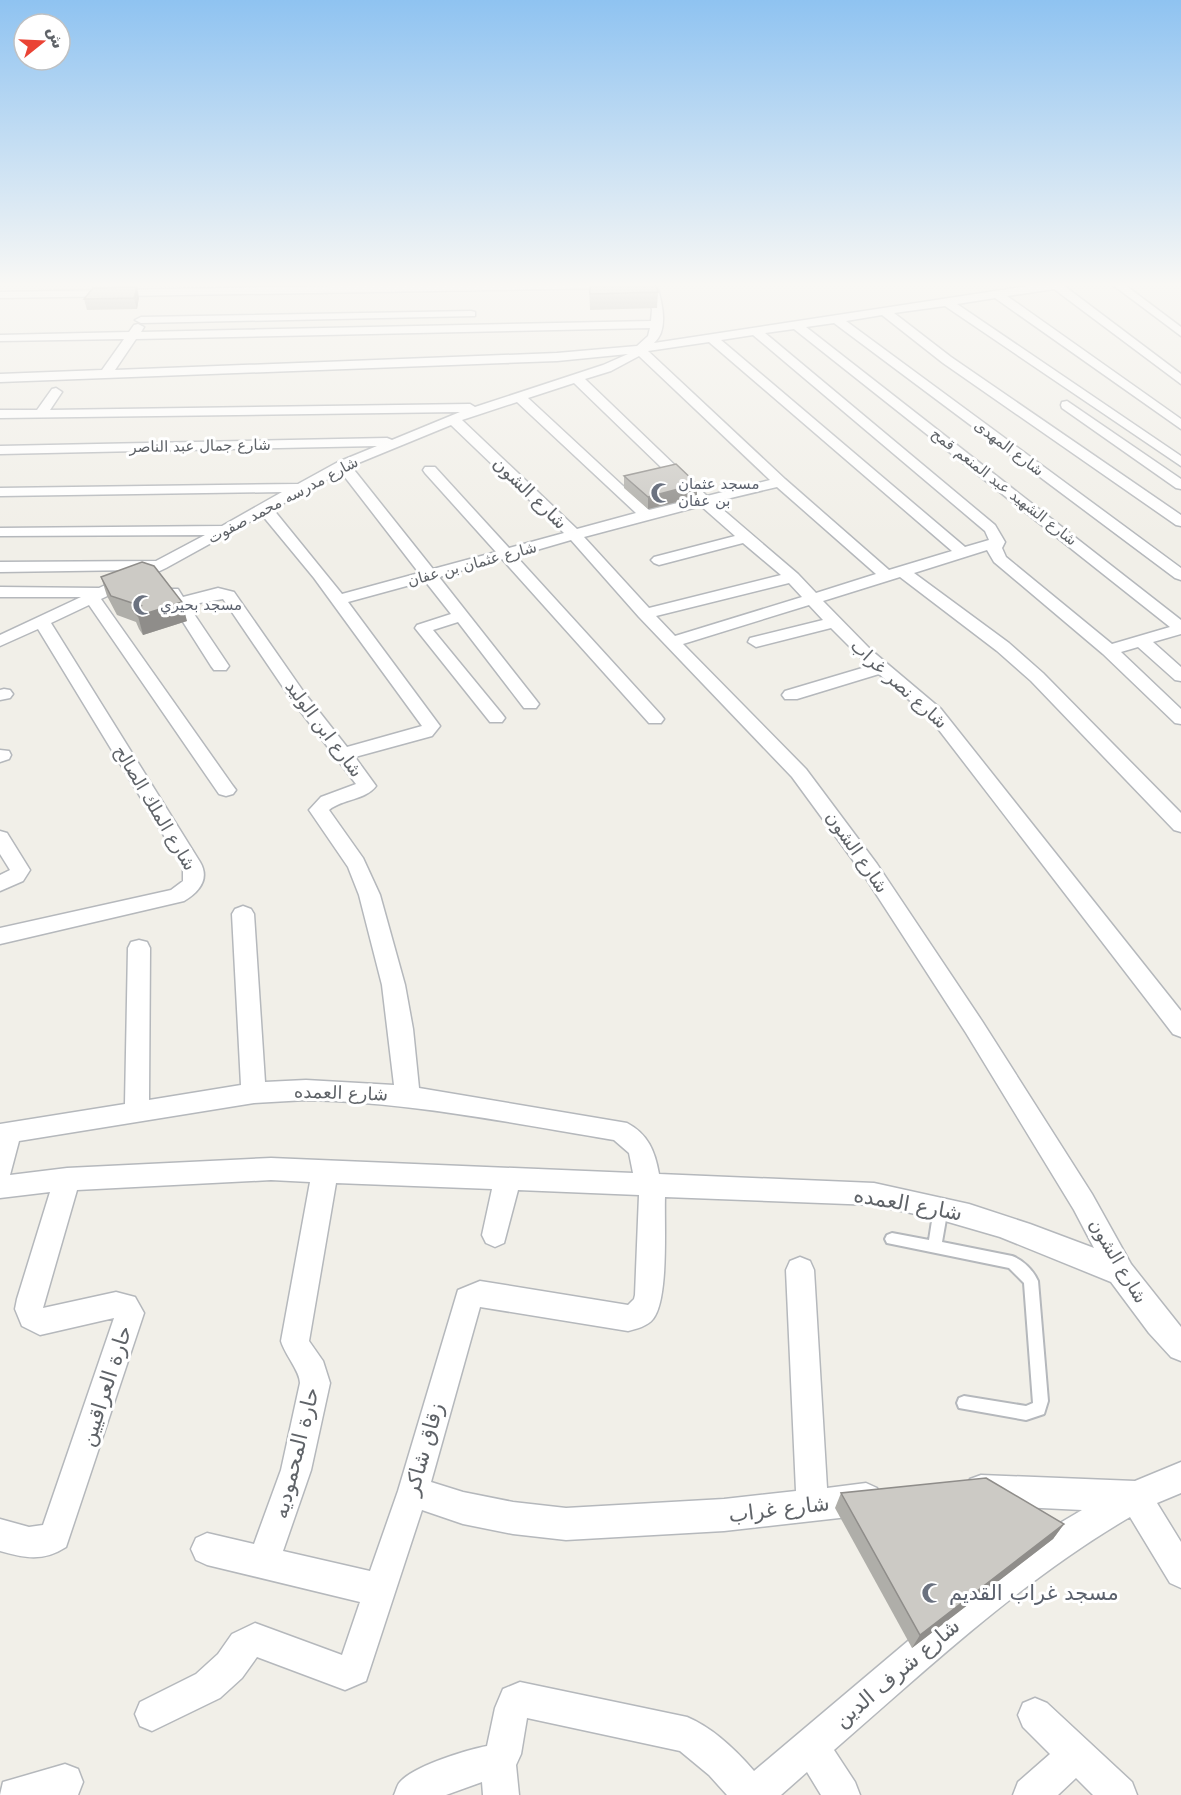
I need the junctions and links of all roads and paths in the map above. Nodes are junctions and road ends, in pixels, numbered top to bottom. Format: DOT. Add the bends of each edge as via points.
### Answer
graph roads {
  1 [pos="108,369"];
  2 [pos="259,369"];
  3 [pos="601,369"];
  4 [pos="660,369"];
  5 [pos="748,369"];
  6 [pos="800,369"];
  7 [pos="852,369"];
  8 [pos="904,369"];
  9 [pos="960,369"];
  10 [pos="1045,369"];
  11 [pos="1102,369"];
  12 [pos="1166,369"];
  13 [pos="106,374"];
  14 [pos="0,378"];
  15 [pos="576,378"];
  16 [pos="1181,380"];
  17 [pos="56,392"];
  18 [pos="519,397"];
  19 [pos="1067,405"];
  20 [pos="482,408"];
  21 [pos="240,411"];
  22 [pos="41,413"];
  23 [pos="0,414"];
  24 [pos="453,419"];
  25 [pos="1181,425"];
  26 [pos="234,427"];
  27 [pos="399,442"];
  28 [pos="0,450"];
  29 [pos="1181,462"];
  30 [pos="342,465"];
  31 [pos="430,470"];
  32 [pos="780,482"];
  33 [pos="302,488"];
  34 [pos="1174,491"];
  35 [pos="0,492"];
  36 [pos="1144,497"];
  37 [pos="703,500"];
  38 [pos="265,509"];
  39 [pos="646,515"];
  40 [pos="1181,522"];
  41 [pos="228,530"];
  42 [pos="0,532"];
  43 [pos="574,535"];
  44 [pos="747,537"];
  45 [pos="996,545"];
  46 [pos="963,553"];
  47 [pos="506,555"];
  48 [pos="659,560"];
  49 [pos="0,567"];
  50 [pos="157,567"];
  51 [pos="896,575"];
  52 [pos="1181,575"];
  53 [pos="430,576"];
  54 [pos="792,578"];
  55 [pos="0,592"];
  56 [pos="96,594"];
  57 [pos="338,600"];
  58 [pos="811,600"];
  59 [pos="180,602"];
  60 [pos="645,614"];
  61 [pos="461,616"];
  62 [pos="42,622"];
  63 [pos="833,622"];
  64 [pos="1181,628"];
  65 [pos="20,632"];
  66 [pos="0,633"];
  67 [pos="0,641"];
  68 [pos="1142,641"];
  69 [pos="672,642"];
  70 [pos="756,642"];
  71 [pos="1109,650"];
  72 [pos="220,666"];
  73 [pos="881,668"];
  74 [pos="1181,676"];
  75 [pos="791,695"];
  76 [pos="530,704"];
  77 [pos="496,718"];
  78 [pos="655,719"];
  79 [pos="1181,719"];
  80 [pos="342,754"];
  81 [pos="226,790"];
  82 [pos="1181,825"];
  83 [pos="0,838"];
  84 [pos="0,884"];
  85 [pos="243,914"];
  86 [pos="0,936"];
  87 [pos="139,948"];
  88 [pos="1181,1028"];
  89 [pos="254,1093"];
  90 [pos="407,1096"];
  91 [pos="137,1113"];
  92 [pos="4,1134"];
  93 [pos="0,1169"];
  94 [pos="325,1171"];
  95 [pos="67,1179"];
  96 [pos="507,1180"];
  97 [pos="650,1183"];
  98 [pos="0,1187"];
  99 [pos="941,1208"];
  100 [pos="495,1235"];
  101 [pos="892,1239"];
  102 [pos="934,1247"];
  103 [pos="800,1270"];
  104 [pos="1121,1273"];
  105 [pos="1181,1347"];
  106 [pos="964,1403"];
  107 [pos="1181,1477"];
  108 [pos="950,1489"];
  109 [pos="413,1491"];
  110 [pos="893,1496"];
  111 [pos="1135,1497"];
  112 [pos="812,1505"];
  113 [pos="0,1535"];
  114 [pos="207,1548"];
  115 [pos="263,1562"];
  116 [pos="1181,1572"];
  117 [pos="380,1590"];
  118 [pos="152,1714"];
  119 [pos="1035,1714"];
  120 [pos="810,1745"];
  121 [pos="1076,1754"];
  122 [pos="500,1779"];
  123 [pos="65,1782"];
  124 [pos="16,1795"];
  125 [pos="412,1795"];
  126 [pos="752,1795"];
  127 [pos="842,1795"];
  128 [pos="1031,1795"];
  129 [pos="1119,1795"];
  1 -- 13 [label="street"];
  2 -- 13 [label="street"];
  3 -- 15 [label="street, شارع مدرسه محمد صفوت"];
  4 -- 32 [label="street"];
  5 -- 46 [label="street"];
  6 -- 45 [label="street" via="990,528"];
  7 -- 64 [label="street, شارع الشهيد عبد المنعم قمح"];
  8 -- 52 [label="street, شارع المهدى"];
  9 -- 36 [label="street"];
  10 -- 29 [label="street"];
  11 -- 25 [label="street"];
  12 -- 16 [label="street"];
  13 -- 14 [label="street"];
  15 -- 18 [label="street, شارع مدرسه محمد صفوت"];
  15 -- 37 [label="street, شارع نصر غراب"];
  17 -- 22 [label="street"];
  18 -- 20 [label="street, شارع مدرسه محمد صفوت"];
  18 -- 39 [label="street"];
  19 -- 34 [label="street"];
  20 -- 21 [label="street"];
  20 -- 24 [label="street, شارع مدرسه محمد صفوت"];
  21 -- 22 [label="street"];
  21 -- 26 [label="street"];
  22 -- 23 [label="street"];
  24 -- 27 [label="street, شارع مدرسه محمد صفوت"];
  24 -- 43 [label="street, شارع الشون"];
  27 -- 28 [label="street, شارع جمال عبد الناصر"];
  27 -- 30 [label="street, شارع مدرسه محمد صفوت"];
  30 -- 33 [label="street, شارع مدرسه محمد صفوت"];
  30 -- 53 [label="street"];
  31 -- 47 [label="street"];
  32 -- 37 [label="street, شارع عثمان بن عفان"];
  32 -- 51 [label="street"];
  33 -- 35 [label="street"];
  33 -- 38 [label="street, شارع مدرسه محمد صفوت"];
  34 -- 36 [label="street"];
  36 -- 40 [label="street"];
  37 -- 39 [label="street, شارع عثمان بن عفان"];
  37 -- 44 [label="street, شارع نصر غراب"];
  38 -- 41 [label="street, شارع مدرسه محمد صفوت"];
  38 -- 57 [label="street"];
  39 -- 43 [label="street, شارع عثمان بن عفان"];
  41 -- 42 [label="street"];
  41 -- 50 [label="street, شارع مدرسه محمد صفوت"];
  43 -- 47 [label="street, شارع عثمان بن عفان"];
  43 -- 60 [label="street, شارع الشون"];
  44 -- 48 [label="street"];
  44 -- 54 [label="street, شارع نصر غراب"];
  45 -- 46 [label="street"];
  45 -- 71 [label="street" via="999,558"];
  46 -- 51 [label="street"];
  47 -- 53 [label="street, شارع عثمان بن عفان"];
  47 -- 78 [label="street"];
  49 -- 50 [label="street"];
  50 -- 56 [label="street, شارع مدرسه محمد صفوت"];
  50 -- 59 [label="street"];
  51 -- 58 [label="street"];
  51 -- 82 [label="street" via="1003,647"];
  53 -- 57 [label="street, شارع عثمان بن عفان"];
  53 -- 61 [label="street"];
  54 -- 58 [label="street, شارع نصر غراب"];
  54 -- 60 [label="street"];
  55 -- 56 [label="street"];
  56 -- 62 [label="street, شارع مدرسه محمد صفوت"];
  56 -- 81 [label="street"];
  57 -- 80 [label="street" via="431,729"];
  58 -- 63 [label="street, شارع نصر غراب"];
  58 -- 69 [label="street"];
  59 -- 72 [label="street"];
  59 -- 80 [label="street, شارع ابن الوليد" via="226,593"];
  60 -- 69 [label="street, شارع الشون"];
  61 -- 76 [label="street"];
  61 -- 77 [label="street" via="423,628"];
  62 -- 65 [label="street, شارع مدرسه محمد صفوت"];
  62 -- 86 [label="street, شارع الملك الصالح" via="196,877 190,888 177,896"];
  63 -- 70 [label="street"];
  63 -- 73 [label="street, شارع نصر غراب"];
  64 -- 68 [label="street"];
  65 -- 66 [label="street"];
  65 -- 67 [label="street, شارع مدرسه محمد صفوت"];
  68 -- 71 [label="street"];
  68 -- 74 [label="street"];
  69 -- 104 [label="street, شارع الشون" via="774,745 847,835 974,1027 1083,1202"];
  71 -- 79 [label="street"];
  73 -- 75 [label="street"];
  73 -- 88 [label="street, شارع نصر غراب" via="949,728"];
  80 -- 90 [label="street, شارع ابن الوليد" via="366,786 328,801 319,810 366,882 394,981 405,1045"];
  83 -- 84 [label="street" via="20,870"];
  85 -- 89 [label="street"];
  87 -- 91 [label="street"];
  89 -- 90 [label="street, شارع العمده" via="347,1091"];
  89 -- 91 [label="street, شارع العمده"];
  90 -- 97 [label="street, شارع العمده" via="618,1130 641,1147"];
  91 -- 92 [label="street, شارع العمده"];
  92 -- 93 [label="street"];
  94 -- 95 [label="street, شارع العمده" via="271,1169"];
  94 -- 96 [label="street, شارع العمده"];
  94 -- 115 [label="street, حارة المحموديه" via="295,1341 300,1356 312,1366 315,1383 296,1470"];
  95 -- 98 [label="street, شارع العمده"];
  95 -- 113 [label="street, حارة العراقيين" via="31,1299 32,1317 40,1322 116,1305 125,1306 130,1313 55,1536 39,1545"];
  96 -- 97 [label="street, شارع العمده"];
  96 -- 100 [label="street"];
  97 -- 99 [label="street, شارع العمده" via="874,1194"];
  97 -- 109 [label="street, زقاق شاكر" via="649,1295 648,1306 640,1314 628,1318 480,1294 468,1299"];
  99 -- 102 [label="lane"];
  99 -- 104 [label="street, شارع العمده" via="1020,1231"];
  101 -- 102 [label="lane"];
  102 -- 106 [label="lane" via="1012,1262 1026,1274 1032,1288 1041,1401 1038,1409 1026,1413"];
  103 -- 112 [label="street"];
  104 -- 105 [label="street, شارع الشون"];
  107 -- 111 [label="street"];
  108 -- 111 [label="street"];
  109 -- 112 [label="street, شارع غراب" via="463,1508 566,1524 724,1515"];
  109 -- 117 [label="street, زقاق شاكر"];
  110 -- 112 [label="street, شارع غراب"];
  111 -- 116 [label="street"];
  111 -- 120 [label="street, شارع شرف الدين" via="1071,1534"];
  114 -- 115 [label="street"];
  115 -- 117 [label="street"];
  117 -- 118 [label="street, زقاق شاكر" via="356,1664 349,1672 255,1641 244,1646 208,1686"];
  119 -- 121 [label="street"];
  120 -- 126 [label="street, شارع شرف الدين"];
  120 -- 127 [label="street"];
  121 -- 128 [label="street"];
  121 -- 129 [label="street"];
  122 -- 125 [label="street" via="481,1764 448,1774"];
  122 -- 126 [label="street" via="512,1708 520,1699 687,1735 710,1750"];
  123 -- 124 [label="street"];
}
